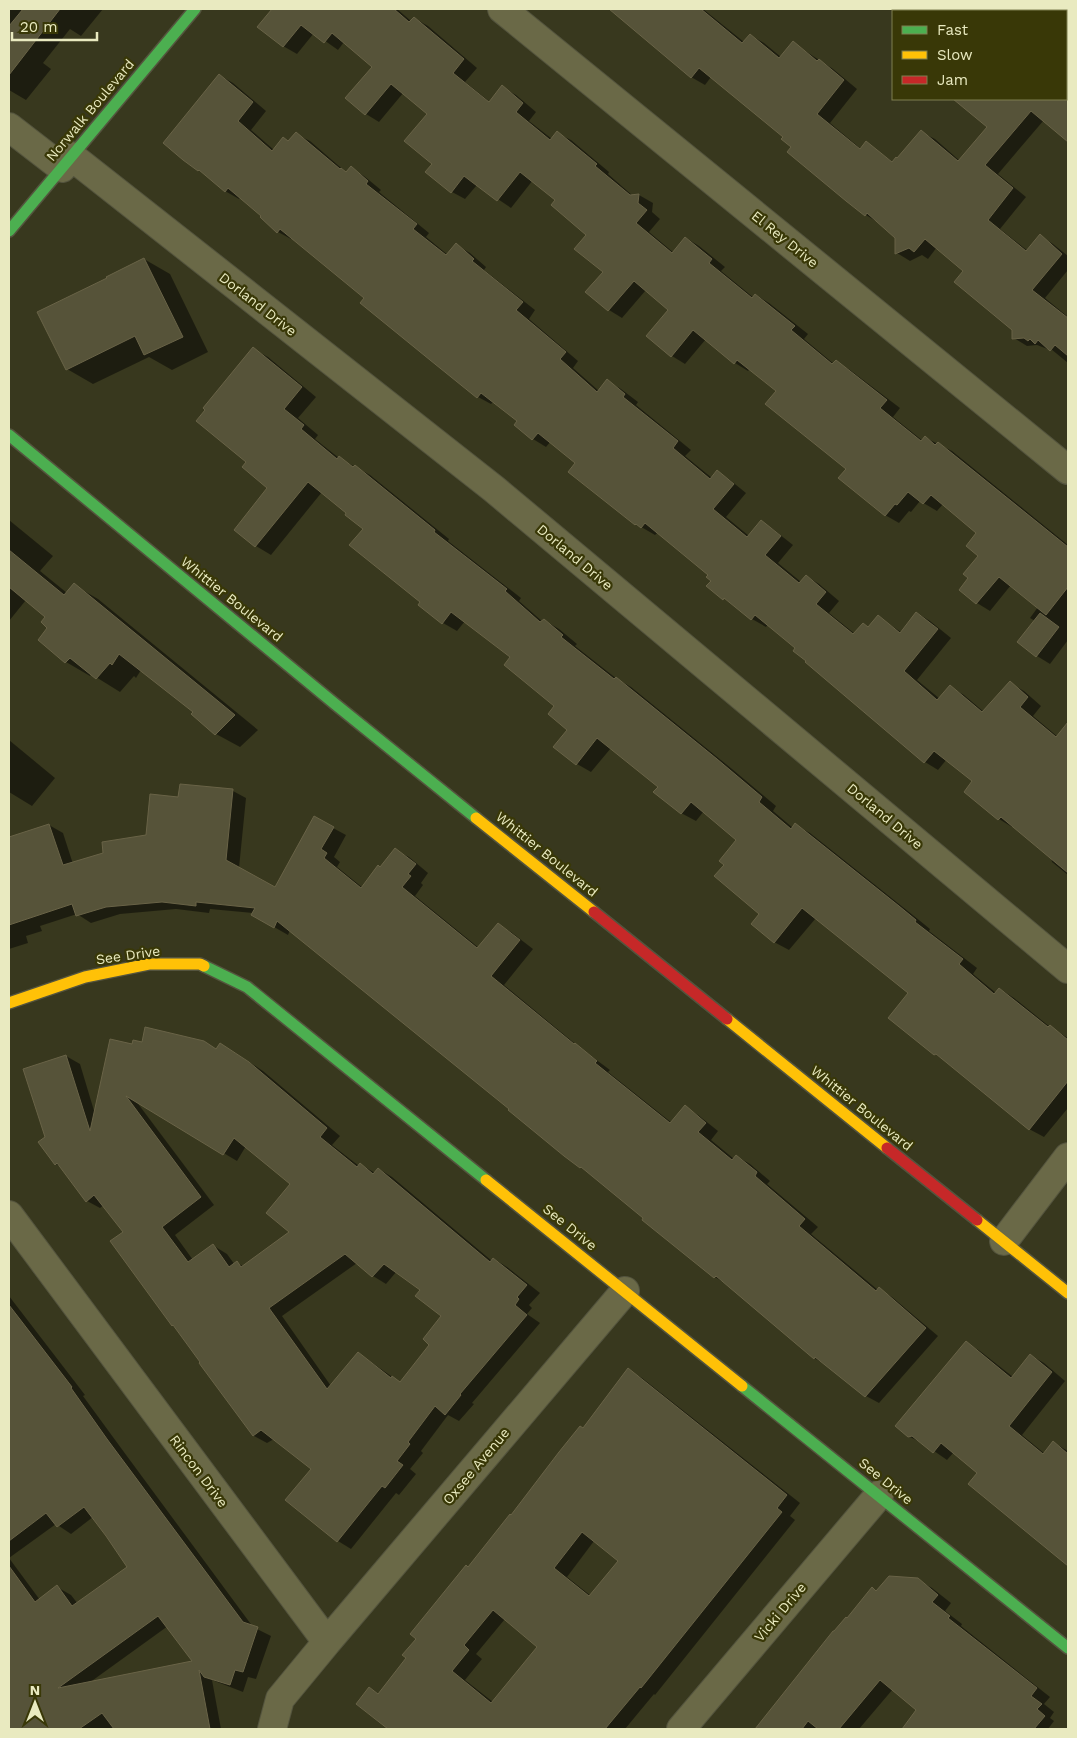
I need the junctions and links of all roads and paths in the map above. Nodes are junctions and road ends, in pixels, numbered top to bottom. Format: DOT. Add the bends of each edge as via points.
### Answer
graph roads {
  1 [pos="195,9"];
  2 [pos="502,9"];
  3 [pos="9,126"];
  4 [pos="66,162"];
  5 [pos="9,231"];
  6 [pos="9,435"];
  7 [pos="1068,470"];
  8 [pos="1068,969"];
  9 [pos="9,1003"];
  10 [pos="1068,1157"];
  11 [pos="9,1215"];
  12 [pos="1004,1241"];
  13 [pos="625,1291"];
  14 [pos="1068,1293"];
  15 [pos="879,1495"];
  16 [pos="327,1642"];
  17 [pos="1068,1648"];
  18 [pos="272,1729"];
  19 [pos="681,1729"];
  1 -- 4 [label="main road, Norwalk Boulevard"];
  2 -- 7 [label="street, El Rey Drive"];
  3 -- 4 [label="street, Dorland Drive"];
  4 -- 5 [label="main road, Norwalk Boulevard"];
  4 -- 8 [label="street, Dorland Drive" via="494,489"];
  6 -- 12 [label="main road, Whittier Boulevard" via="335,704"];
  9 -- 13 [label="main road, See Drive" via="85,977 149,964 200,964 224,975 248,987"];
  10 -- 12 [label="street"];
  11 -- 16 [label="street, Rincon Drive"];
  12 -- 14 [label="main road, Whittier Boulevard"];
  13 -- 15 [label="main road, See Drive"];
  13 -- 16 [label="street, Oxsee Avenue"];
  15 -- 17 [label="main road, See Drive"];
  15 -- 19 [label="street, Vicki Drive"];
  16 -- 18 [label="street" via="280,1699"];
}
